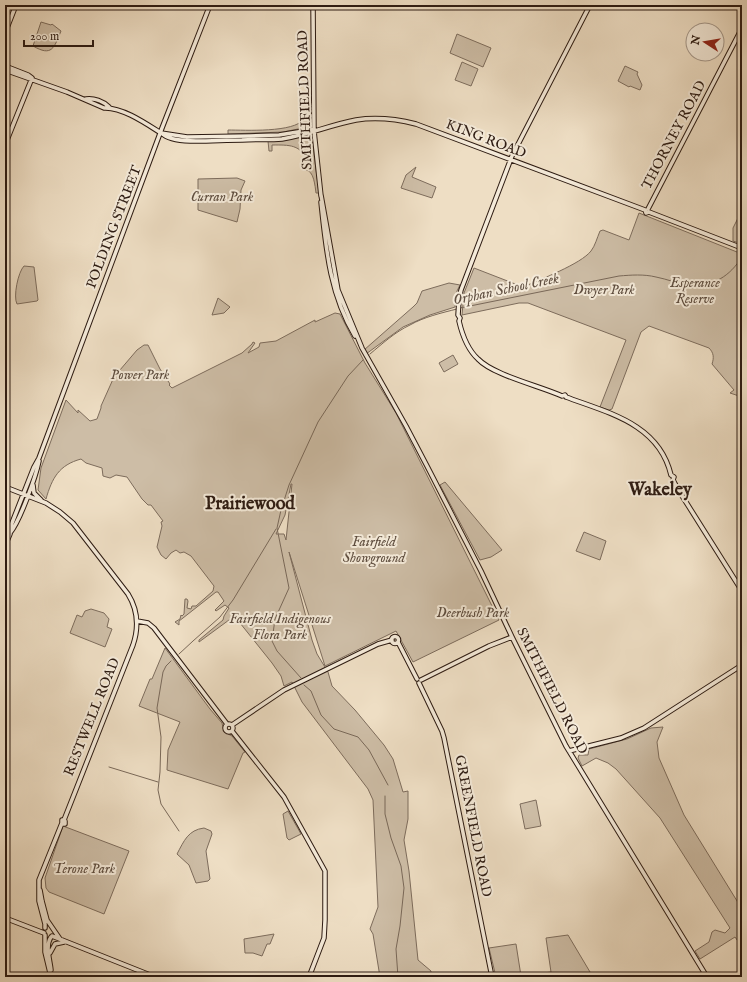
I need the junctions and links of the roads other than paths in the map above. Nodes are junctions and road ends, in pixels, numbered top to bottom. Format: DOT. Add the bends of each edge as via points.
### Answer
graph roads {
  1 [pos="16,5"];
  2 [pos="210,5"];
  3 [pos="313,5"];
  4 [pos="590,5"];
  5 [pos="742,28"];
  6 [pos="5,33"];
  7 [pos="5,66"];
  8 [pos="5,70"];
  9 [pos="32,78"];
  10 [pos="314,131"];
  11 [pos="161,133"];
  12 [pos="5,145"];
  13 [pos="510,160"];
  14 [pos="321,195"];
  15 [pos="324,205"];
  16 [pos="647,210"];
  17 [pos="324,227"];
  18 [pos="330,248"];
  19 [pos="742,248"];
  20 [pos="333,271"];
  21 [pos="338,302"];
  22 [pos="350,320"];
  23 [pos="360,344"];
  24 [pos="39,458"];
  25 [pos="34,478"];
  26 [pos="5,487"];
  27 [pos="25,495"];
  28 [pos="39,500"];
  29 [pos="46,503"];
  30 [pos="24,504"];
  31 [pos="10,534"];
  32 [pos="5,546"];
  33 [pos="742,592"];
  34 [pos="137,621"];
  35 [pos="512,637"];
  36 [pos="742,665"];
  37 [pos="419,681"];
  38 [pos="227,724"];
  39 [pos="232,725"];
  40 [pos="232,731"];
  41 [pos="569,751"];
  42 [pos="44,869"];
  43 [pos="5,918"];
  44 [pos="51,926"];
  45 [pos="44,931"];
  46 [pos="55,931"];
  47 [pos="52,936"];
  48 [pos="66,942"];
  49 [pos="49,955"];
  50 [pos="52,977"];
  51 [pos="155,977"];
  52 [pos="309,977"];
  53 [pos="492,977"];
  54 [pos="707,977"];
  1 -- 6 [label="main road"];
  2 -- 11 [label="main road, POLDING STREET"];
  3 -- 10 [label="main road, SMITHFIELD ROAD"];
  4 -- 13 [label="main road"];
  5 -- 16 [label="main road, THORNEY ROAD"];
  7 -- 9 [label="main road" via="28,74"];
  8 -- 9 [label="main road"];
  9 -- 11 [label="main road, KING ROAD" via="86,99 92,98 140,119"];
  9 -- 12 [label="main road"];
  10 -- 11 [label="main road, KING ROAD" via="281,139 196,141 172,138"];
  10 -- 13 [label="main road, KING ROAD" via="367,119 403,121 431,129"];
  10 -- 14 [label="main road, SMITHFIELD ROAD"];
  11 -- 24 [label="main road, POLDING STREET"];
  13 -- 16 [label="main road, KING ROAD"];
  13 -- 33 [label="main road" via="461,290 458,315 455,319 459,321 466,341 473,354 499,372 626,421 649,436 666,458 671,475 674,476 673,480 690,510"];
  14 -- 15 [label="main road, SMITHFIELD ROAD"];
  14 -- 17 [label="main road, SMITHFIELD ROAD"];
  15 -- 17 [label="main road"];
  15 -- 18 [label="main road, SMITHFIELD ROAD"];
  16 -- 19 [label="main road, KING ROAD"];
  17 -- 18 [label="main road"];
  17 -- 21 [label="main road, SMITHFIELD ROAD" via="331,276"];
  18 -- 20 [label="main road, SMITHFIELD ROAD"];
  20 -- 21 [label="main road"];
  20 -- 22 [label="main road, SMITHFIELD ROAD" via="340,298"];
  21 -- 22 [label="main road"];
  21 -- 23 [label="main road, SMITHFIELD ROAD"];
  22 -- 23 [label="main road, SMITHFIELD ROAD"];
  23 -- 35 [label="main road, SMITHFIELD ROAD" via="427,466"];
  24 -- 25 [label="main road, POLDING STREET"];
  24 -- 27 [label="main road, POLDING STREET"];
  25 -- 27 [label="main road, POLDING STREET"];
  25 -- 29 [label="main road" via="33,492"];
  26 -- 27 [label="main road"];
  27 -- 28 [label="main road"];
  27 -- 30 [label="main road, POLDING STREET"];
  27 -- 31 [label="main road, POLDING STREET" via="10,528"];
  28 -- 29 [label="main road"];
  28 -- 30 [label="main road"];
  29 -- 34 [label="main road" via="73,523 128,594 135,608"];
  30 -- 31 [label="main road, POLDING STREET"];
  31 -- 32 [label="main road, POLDING STREET"];
  34 -- 38 [label="main road" via="148,623 154,628"];
  34 -- 42 [label="main road, RESTWELL ROAD" via="133,645"];
  35 -- 37 [label="main road"];
  35 -- 41 [label="main road, SMITHFIELD ROAD"];
  36 -- 41 [label="main road" via="644,728 621,738"];
  37 -- 39 [label="main road, GREENFIELD ROAD" via="398,639 393,637 392,640 381,642 284,690"];
  37 -- 53 [label="main road, GREENFIELD ROAD" via="444,738"];
  38 -- 39 [label="main road"];
  38 -- 40 [label="main road" via="225,730"];
  39 -- 40 [label="main road"];
  40 -- 52 [label="main road" via="284,797 325,871 324,938"];
  41 -- 54 [label="main road, SMITHFIELD ROAD"];
  42 -- 44 [label="main road, RESTWELL ROAD" via="41,896 46,918"];
  42 -- 45 [label="main road, RESTWELL ROAD" via="40,876 38,891"];
  43 -- 45 [label="main road" via="34,930"];
  44 -- 45 [label="main road"];
  44 -- 46 [label="main road"];
  45 -- 47 [label="main road" via="48,937"];
  45 -- 50 [label="main road, RESTWELL ROAD" via="46,956"];
  46 -- 47 [label="main road"];
  46 -- 48 [label="main road"];
  47 -- 48 [label="main road"];
  47 -- 49 [label="main road, RESTWELL ROAD" via="48,943"];
  48 -- 49 [label="main road" via="55,944"];
  48 -- 51 [label="main road"];
  49 -- 50 [label="main road, RESTWELL ROAD"];
}
